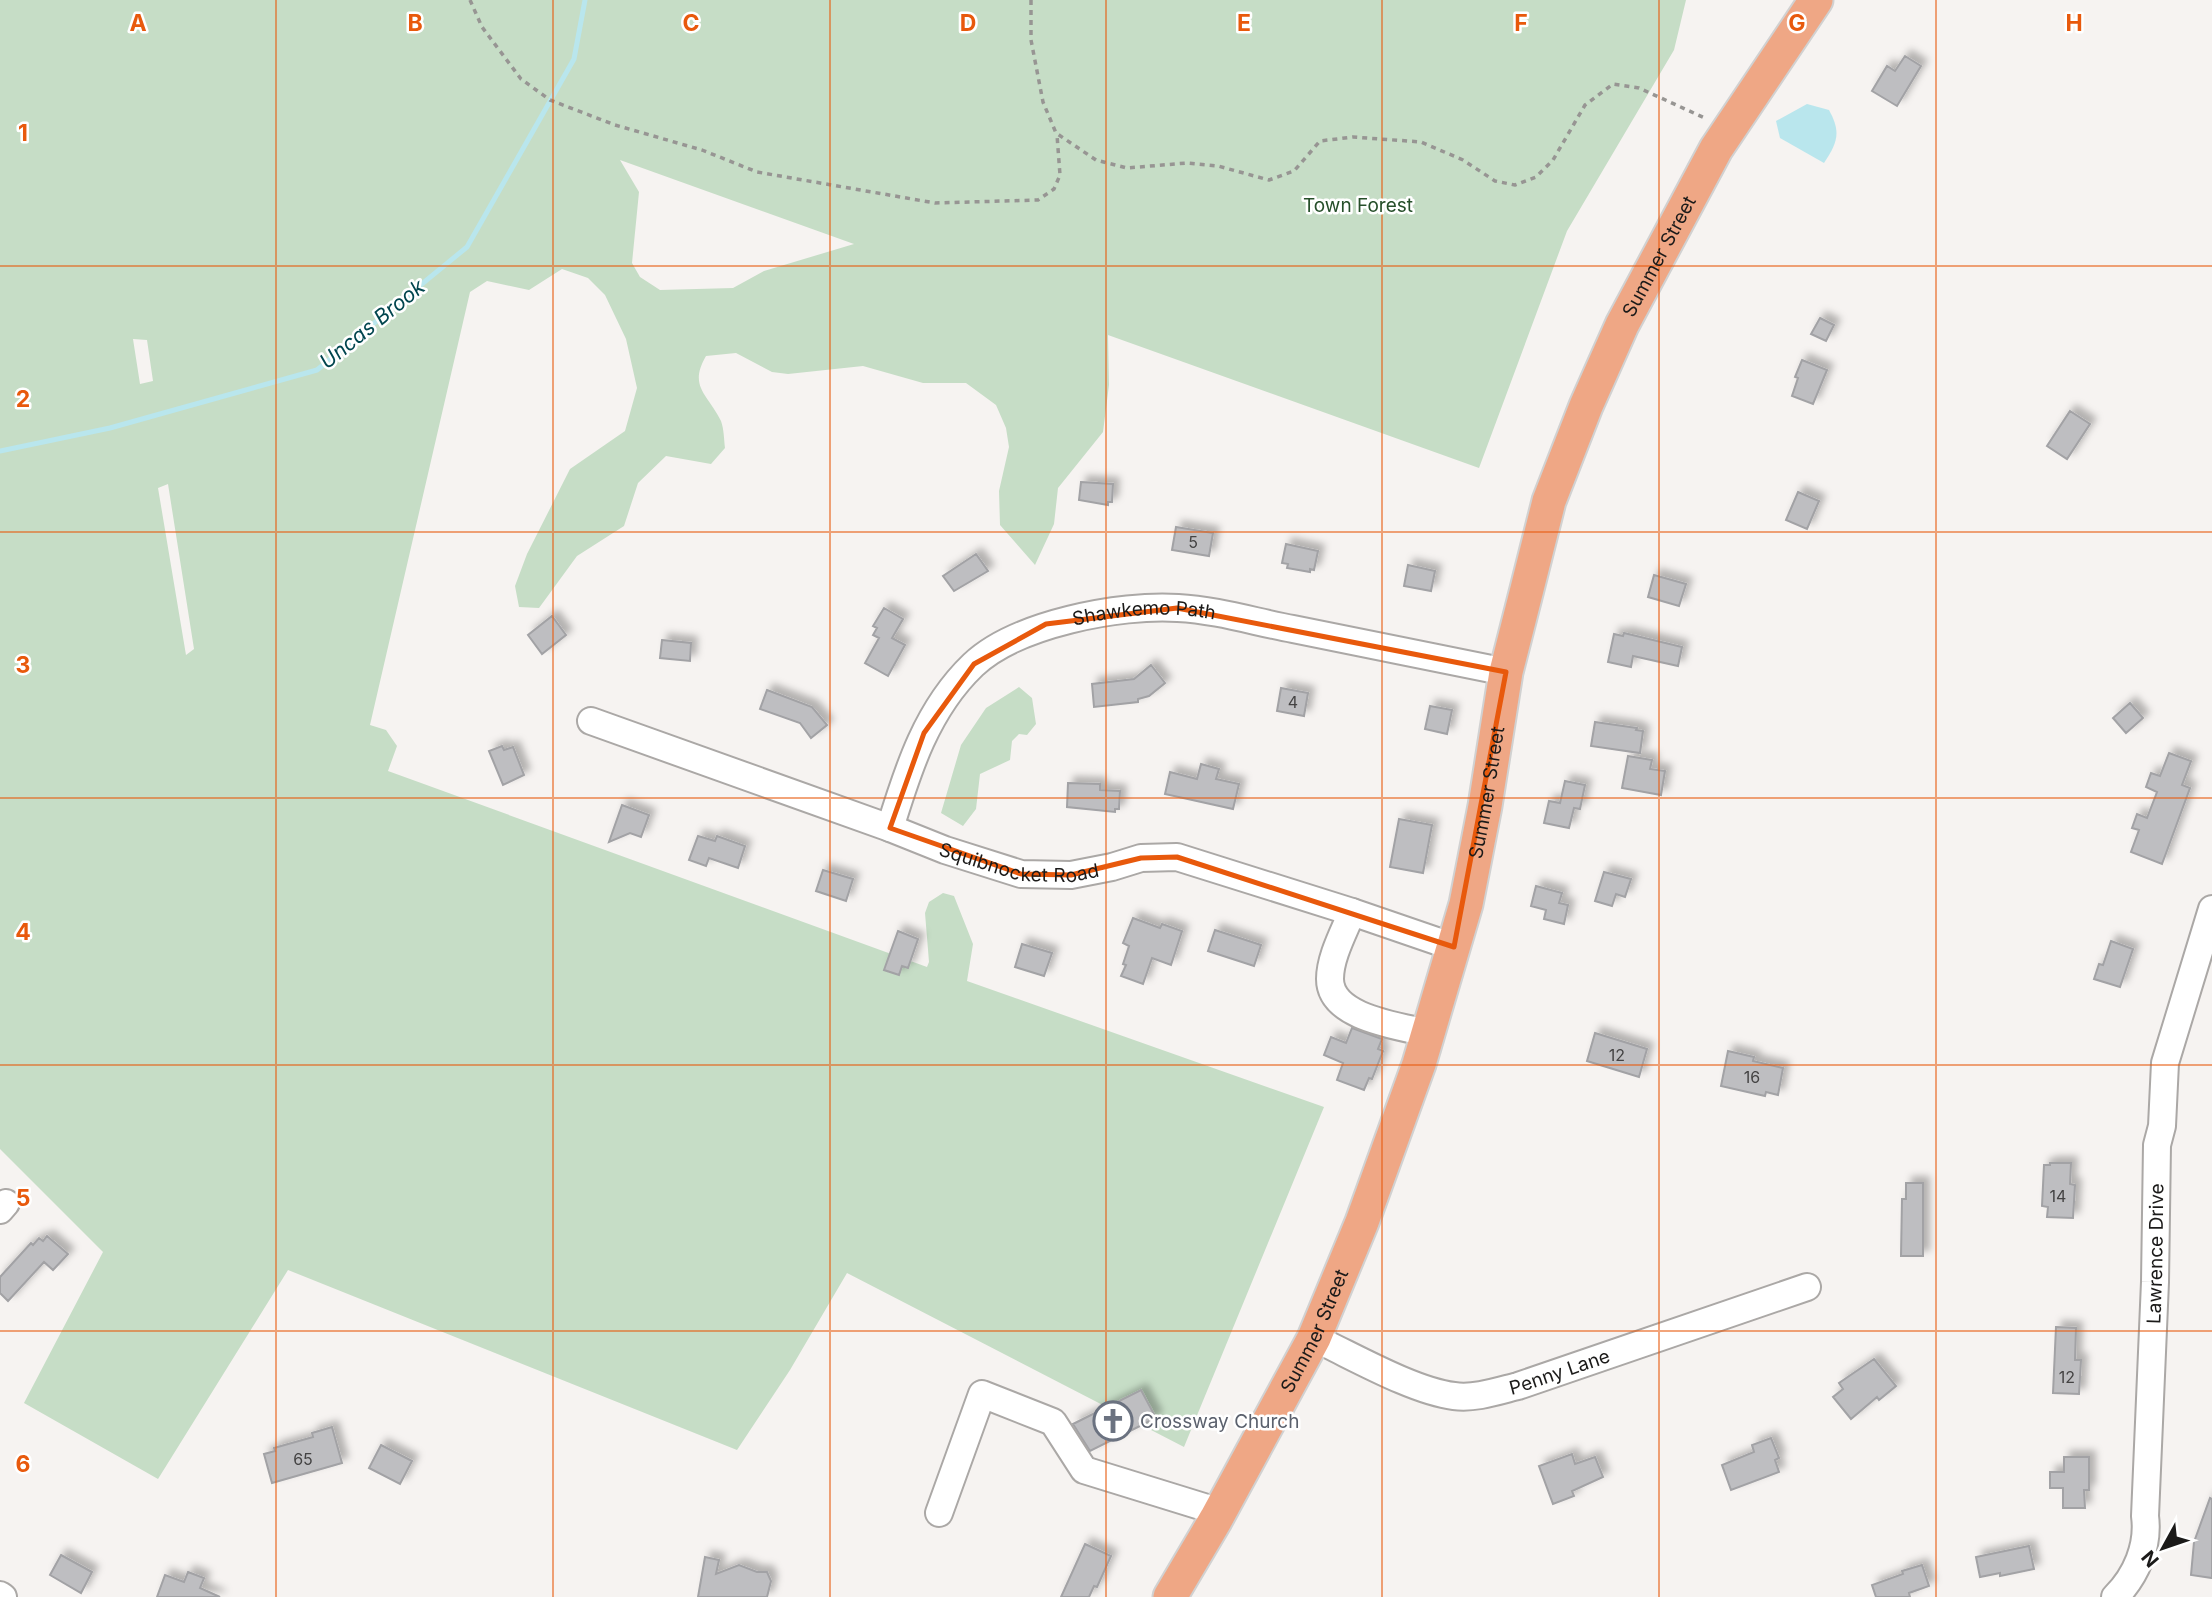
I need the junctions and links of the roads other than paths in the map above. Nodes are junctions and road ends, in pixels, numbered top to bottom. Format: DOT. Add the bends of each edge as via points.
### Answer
graph roads {
  1 [pos="1816,0"];
  2 [pos="1506,672"];
  3 [pos="591,721"];
  4 [pos="890,828"];
  5 [pos="2212,909"];
  6 [pos="1352,912"];
  7 [pos="1454,947"];
  8 [pos="1428,1033"];
  9 [pos="1807,1287"];
  10 [pos="1314,1338"];
  11 [pos="1220,1512"];
  12 [pos="939,1513"];
  13 [pos="1170,1597"];
  14 [pos="2115,1597"];
  1 -- 2 [label="main road, Summer Street" via="1728,129 1622,325 1549,501"];
  2 -- 4 [label="street, Shawkemo Path" via="1177,608 1116,611 1046,624 1006,642 974,664 946,697 907,771"];
  2 -- 7 [label="main road, Summer Street" via="1485,806"];
  3 -- 4 [label="street, Squibnocket Road"];
  4 -- 6 [label="street, Squibnocket Road" via="1021,874 1070,875 1141,858 1177,857"];
  5 -- 14 [label="street, Lawrence Drive" via="2165,1063 2157,1145 2147,1532 2137,1568"];
  6 -- 7 [label="street, Squibnocket Road"];
  6 -- 8 [label="street" via="1330,978 1338,1002 1353,1012"];
  7 -- 8 [label="main road, Summer Street"];
  8 -- 10 [label="main road, Summer Street" via="1362,1222"];
  9 -- 10 [label="street, Penny Lane" via="1486,1394 1456,1396 1429,1391"];
  10 -- 11 [label="main road, Summer Street"];
  11 -- 12 [label="street" via="1084,1470 1053,1422 982,1394"];
  11 -- 13 [label="main road, Summer Street"];
}
